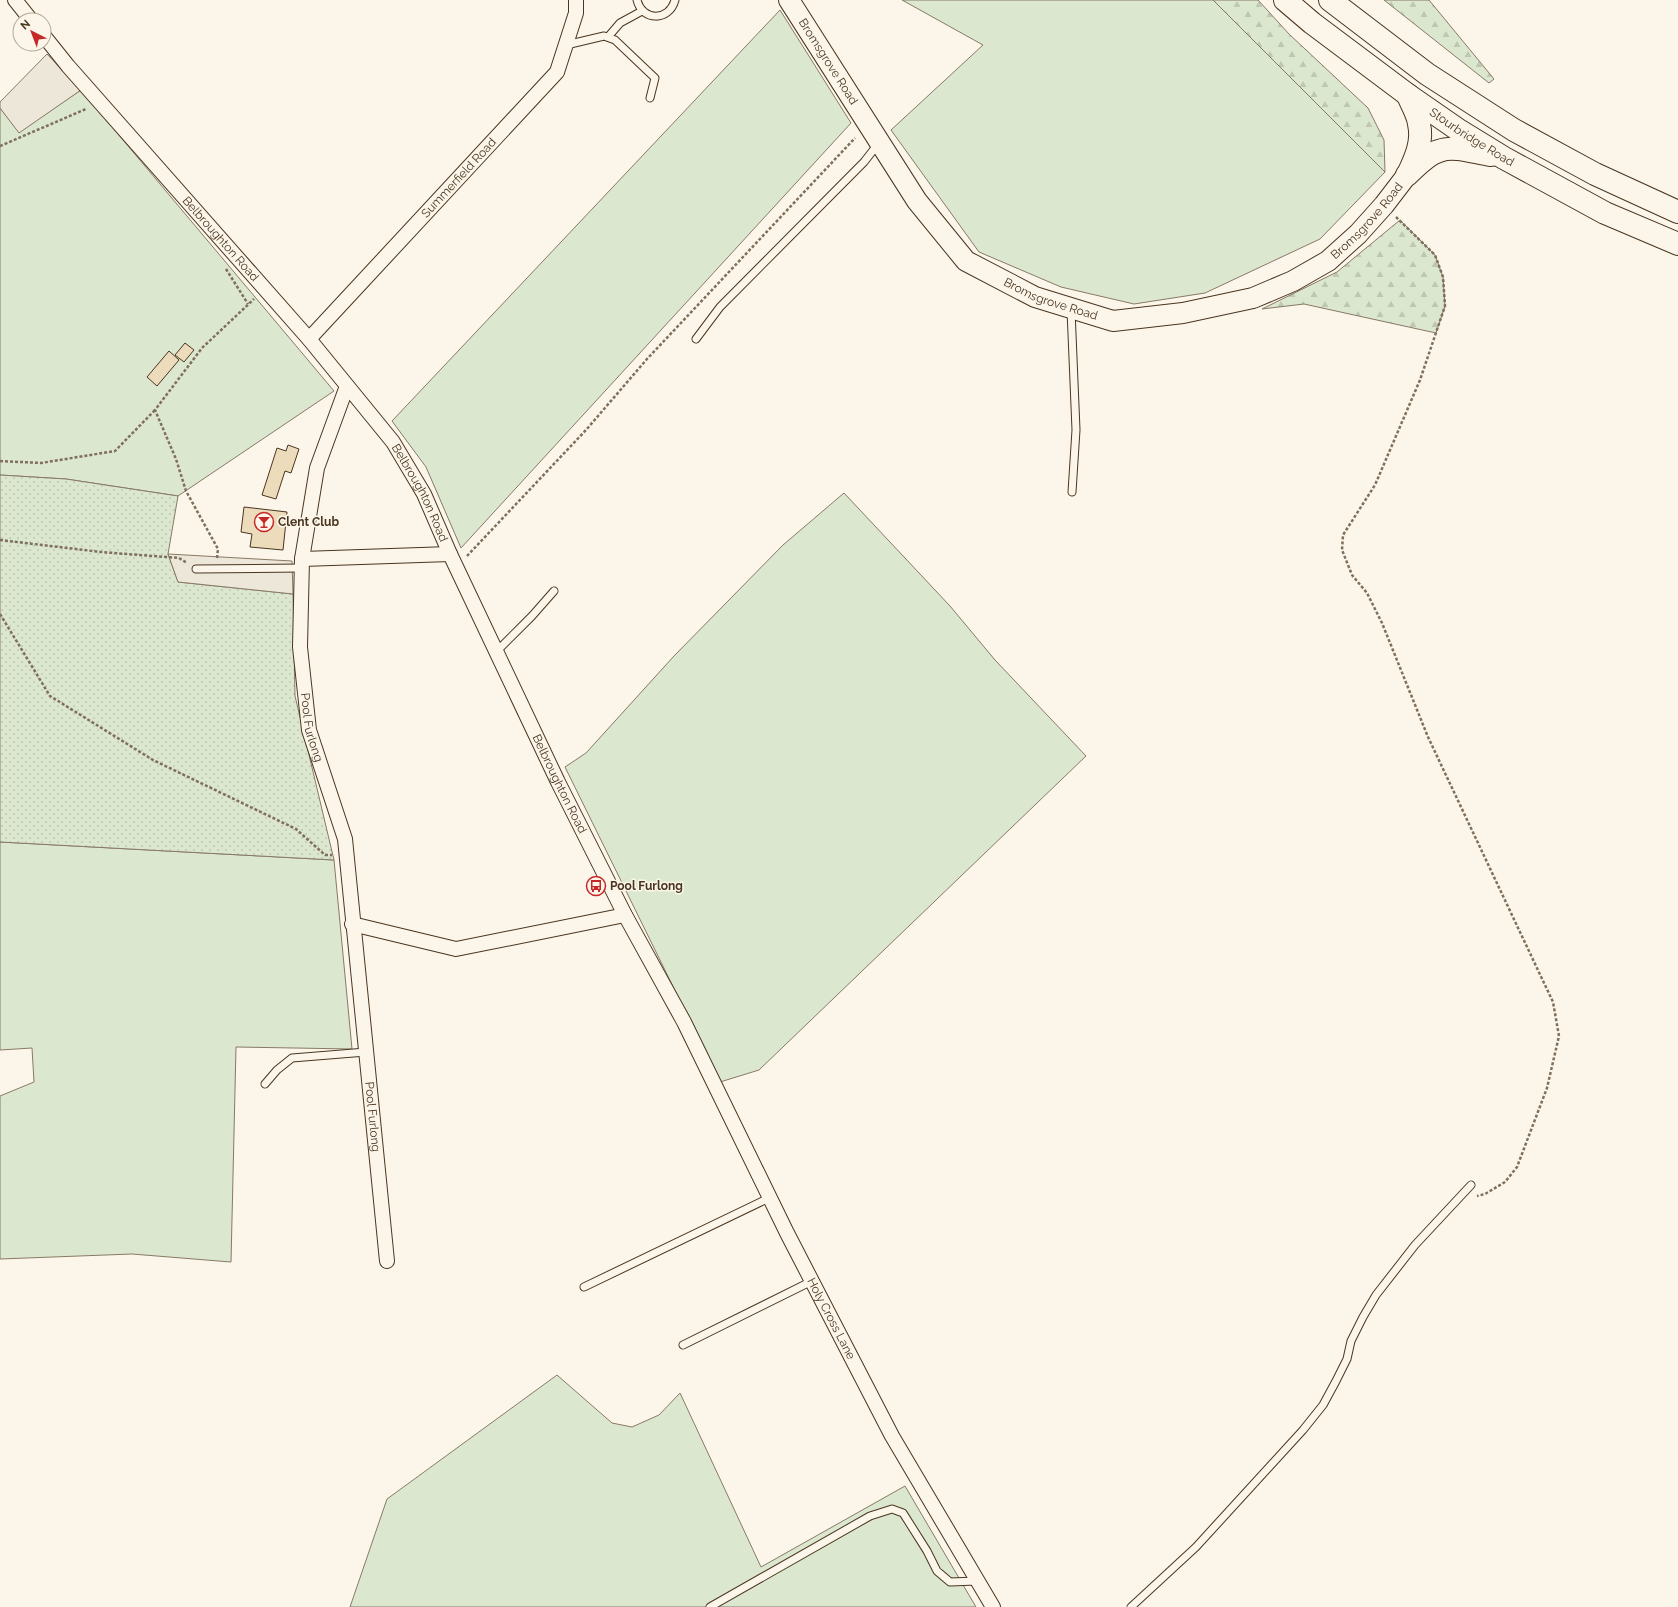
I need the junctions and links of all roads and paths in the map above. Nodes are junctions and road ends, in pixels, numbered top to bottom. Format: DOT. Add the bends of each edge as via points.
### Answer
graph roads {
  1 [pos="15,0"];
  2 [pos="576,0"];
  3 [pos="637,0"];
  4 [pos="675,0"];
  5 [pos="789,0"];
  6 [pos="1285,0"];
  7 [pos="1330,0"];
  8 [pos="642,11"];
  9 [pos="25,12"];
  10 [pos="608,37"];
  11 [pos="566,45"];
  12 [pos="52,46"];
  13 [pos="1408,95"];
  14 [pos="650,98"];
  15 [pos="89,108"];
  16 [pos="868,124"];
  17 [pos="879,142"];
  18 [pos="0,146"];
  19 [pos="1504,158"];
  20 [pos="1407,175"];
  21 [pos="1384,205"];
  22 [pos="1678,212"];
  23 [pos="1678,244"];
  24 [pos="222,265"];
  25 [pos="264,289"];
  26 [pos="248,304"];
  27 [pos="1071,308"];
  28 [pos="309,339"];
  29 [pos="696,339"];
  30 [pos="347,386"];
  31 [pos="155,410"];
  32 [pos="0,461"];
  33 [pos="1072,492"];
  34 [pos="0,540"];
  35 [pos="453,560"];
  36 [pos="302,563"];
  37 [pos="196,569"];
  38 [pos="216,569"];
  39 [pos="554,591"];
  40 [pos="0,614"];
  41 [pos="497,651"];
  42 [pos="346,855"];
  43 [pos="625,915"];
  44 [pos="352,924"];
  45 [pos="684,1022"];
  46 [pos="366,1052"];
  47 [pos="265,1084"];
  48 [pos="1471,1185"];
  49 [pos="769,1198"];
  50 [pos="1458,1200"];
  51 [pos="387,1261"];
  52 [pos="812,1281"];
  53 [pos="584,1287"];
  54 [pos="683,1345"];
  55 [pos="977,1581"];
  56 [pos="710,1607"];
  57 [pos="993,1607"];
  58 [pos="1131,1607"];
  1 -- 9 [label="street"];
  2 -- 11 [label="street, Summerfield Road" via="576,13"];
  3 -- 8 [label="lane"];
  4 -- 8 [label="lane" via="664,15 652,17"];
  5 -- 16 [label="street, Bromsgrove Road"];
  6 -- 13 [label="highway, Stourbridge Road"];
  7 -- 22 [label="highway" via="1427,74 1514,130 1594,174"];
  8 -- 10 [label="lane" via="620,23"];
  10 -- 11 [label="lane"];
  10 -- 14 [label="lane" via="615,40 655,78"];
  11 -- 28 [label="street, Summerfield Road" via="557,72"];
  12 -- 25 [label="street, Belbroughton Road"];
  13 -- 19 [label="highway, Stourbridge Road"];
  13 -- 20 [label="highway" via="1420,124 1420,135 1417,155"];
  15 -- 18 [label="path"];
  16 -- 17 [label="street, Bromsgrove Road"];
  16 -- 35 [label="path" via="647,359 586,430 474,551"];
  17 -- 27 [label="street, Bromsgrove Road" via="917,201 966,261 1035,297"];
  17 -- 29 [label="lane" via="864,162 720,307"];
  19 -- 20 [label="highway" via="1453,148 1439,151 1426,158"];
  19 -- 23 [label="highway, Stourbridge Road" via="1605,214"];
  20 -- 21 [label="street, Bromsgrove Road"];
  21 -- 27 [label="street, Bromsgrove Road" via="1358,234 1328,261 1293,281 1253,298 1184,313 1113,320"];
  21 -- 50 [label="path" via="1435,255 1443,277 1445,306 1420,380 1375,486 1343,535 1342,550 1352,575 1367,593 1382,623 1428,737 1553,1002 1559,1036 1547,1088 1517,1167 1505,1182 1485,1194"];
  24 -- 26 [label="path"];
  25 -- 26 [label="path"];
  25 -- 28 [label="street, Belbroughton Road"];
  26 -- 31 [label="path" via="202,348"];
  27 -- 33 [label="lane" via="1076,430"];
  28 -- 30 [label="street, Belbroughton Road"];
  30 -- 35 [label="street, Belbroughton Road" via="394,442 424,494"];
  30 -- 36 [label="street, Pool Furlong" via="317,468"];
  31 -- 32 [label="path" via="115,451 41,463"];
  31 -- 38 [label="path" via="176,459 186,491 218,549"];
  34 -- 37 [label="path" via="178,558"];
  35 -- 36 [label="street"];
  35 -- 41 [label="street, Belbroughton Road"];
  36 -- 38 [label="lane"];
  36 -- 42 [label="street, Pool Furlong" via="300,647 309,730 345,839"];
  37 -- 38 [label="lane"];
  39 -- 41 [label="lane"];
  40 -- 42 [label="path" via="50,696 153,760 296,829 325,855"];
  41 -- 43 [label="street, Belbroughton Road" via="558,782"];
  42 -- 44 [label="street, Pool Furlong"];
  43 -- 44 [label="street" via="456,949"];
  43 -- 45 [label="street, Belbroughton Road"];
  44 -- 46 [label="street, Pool Furlong"];
  45 -- 49 [label="street, Holy Cross Lane"];
  46 -- 47 [label="lane" via="292,1058"];
  46 -- 51 [label="street, Pool Furlong"];
  48 -- 50 [label="lane"];
  49 -- 52 [label="street, Holy Cross Lane"];
  49 -- 53 [label="lane"];
  50 -- 58 [label="lane" via="1415,1245 1376,1295 1354,1335 1336,1381 1303,1430 1196,1547"];
  52 -- 54 [label="lane"];
  52 -- 55 [label="street, Holy Cross Lane" via="892,1436"];
  55 -- 56 [label="lane" via="950,1582 937,1571 903,1513 892,1509 870,1516"];
  55 -- 57 [label="street, Holy Cross Lane"];
}
